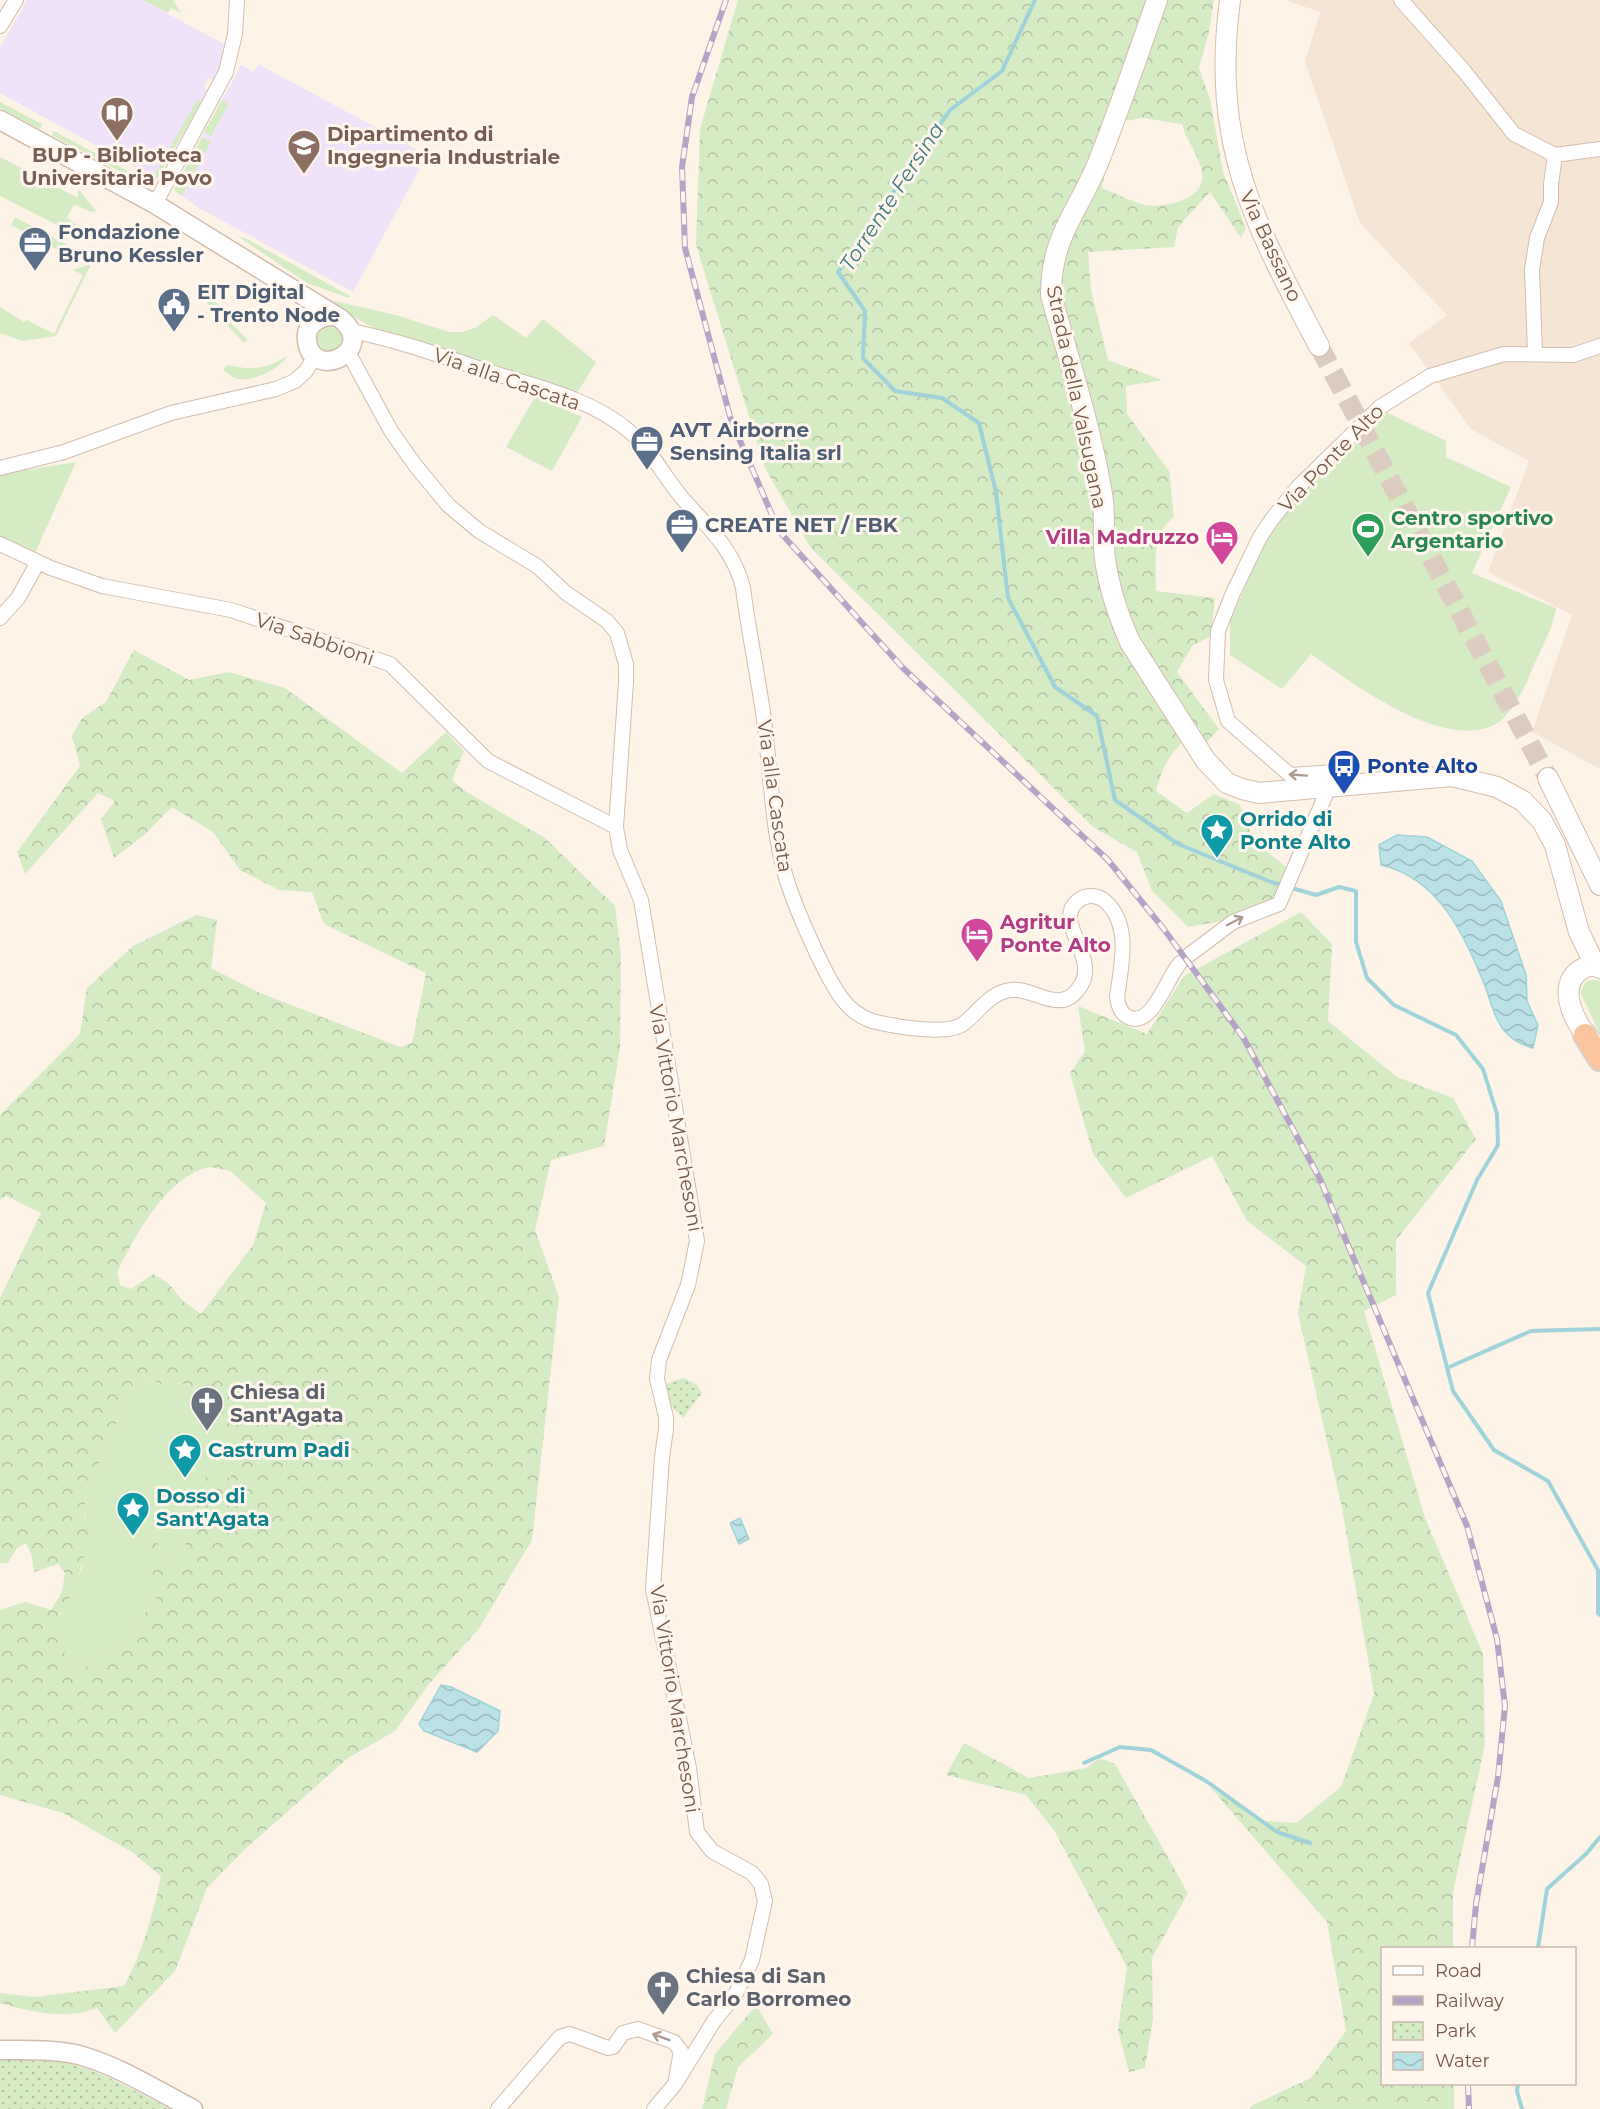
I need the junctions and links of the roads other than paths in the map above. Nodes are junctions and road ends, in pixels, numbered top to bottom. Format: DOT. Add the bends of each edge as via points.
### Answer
graph roads {
  1 [pos="16,0"];
  2 [pos="237,0"];
  3 [pos="1157,0"];
  4 [pos="1230,0"];
  5 [pos="1401,0"];
  6 [pos="0,26"];
  7 [pos="0,120"];
  8 [pos="1600,148"];
  9 [pos="1555,155"];
  10 [pos="155,204"];
  11 [pos="304,297"];
  12 [pos="334,316"];
  13 [pos="309,328"];
  14 [pos="351,331"];
  15 [pos="1319,346"];
  16 [pos="1600,346"];
  17 [pos="348,352"];
  18 [pos="1535,353"];
  19 [pos="315,356"];
  20 [pos="0,468"];
  21 [pos="0,544"];
  22 [pos="38,562"];
  23 [pos="0,618"];
  24 [pos="1548,777"];
  25 [pos="1339,786"];
  26 [pos="616,827"];
  27 [pos="1600,885"];
  28 [pos="1579,932"];
  29 [pos="1599,967"];
  30 [pos="1573,977"];
  31 [pos="1592,1041"];
  32 [pos="1600,1059"];
  33 [pos="0,2050"];
  34 [pos="675,2084"];
  35 [pos="193,2109"];
  36 [pos="498,2109"];
  37 [pos="654,2109"];
  1 -- 6 [label="street"];
  2 -- 10 [label="street" via="236,34 226,72"];
  3 -- 25 [label="main road, Strada della Valsugana" via="1090,181 1055,248 1051,276 1051,295 1101,489 1105,558 1113,599 1130,642 1206,761 1222,778 1259,793"];
  4 -- 15 [label="main road, Via Bassano" via="1225,70 1227,108 1241,182 1266,245"];
  5 -- 9 [label="street" via="1514,134"];
  7 -- 10 [label="street"];
  8 -- 9 [label="street"];
  9 -- 18 [label="street" via="1551,202 1537,238 1532,269"];
  10 -- 11 [label="street"];
  11 -- 12 [label="street"];
  11 -- 13 [label="street"];
  12 -- 13 [label="street" via="320,318"];
  12 -- 14 [label="street"];
  13 -- 19 [label="street" via="307,344"];
  14 -- 17 [label="street"];
  14 -- 25 [label="street, Via alla Cascata, one-way" via="550,390 619,424 642,445 730,551 743,588 785,876 842,999 870,1020 945,1030 961,1025 1004,991 1021,991 1052,1000 1067,998 1085,976 1086,962 1072,931 1070,916 1078,900 1086,897 1101,898 1107,903 1121,931 1123,950 1117,997 1125,1014 1137,1019 1147,1016 1166,981 1201,945 1233,922 1275,907 1284,897 1298,861"];
  16 -- 18 [label="street, Via Ponte Alto" via="1573,355"];
  17 -- 19 [label="street" via="328,362"];
  17 -- 26 [label="street, Via Vittorio Marchesoni" via="391,431 448,505 479,531 537,566 617,633 626,664 626,682"];
  25 -- 18 [label="street, Via Ponte Alto, one-way" via="1348,779 1337,772 1290,776 1225,714 1216,680 1218,631 1233,593 1272,519 1328,457 1387,401 1449,368 1504,354"];
  19 -- 20 [label="street" via="295,381 276,389 171,413 63,452"];
  21 -- 22 [label="street, Via Sabbioni"];
  22 -- 23 [label="street" via="18,598"];
  22 -- 26 [label="street, Via Sabbioni" via="108,587 231,610 390,664 488,760"];
  24 -- 27 [label="main road"];
  25 -- 28 [label="main road, Strada della Valsugana" via="1452,776 1511,793 1534,810 1549,831"];
  26 -- 34 [label="street, Via Vittorio Marchesoni" via="620,850 640,900 697,1241 688,1285 659,1360 657,1379 666,1429 653,1589 687,1757 697,1832 712,1851 752,1873 761,1884 765,1901 744,1978"];
  28 -- 29 [label="main road, Strada della Valsugana"];
  28 -- 30 [label="main road, Strada della Valsugana"];
  29 -- 30 [label="main road, Strada della Valsugana" via="1579,970"];
  30 -- 31 [label="main road, Strada della Valsugana" via="1569,1000"];
  31 -- 32 [label="highway"];
  33 -- 35 [label="street" via="79,2055"];
  34 -- 36 [label="street, one-way" via="681,2050 674,2042 638,2029 623,2033 608,2048 570,2034 560,2037"];
  34 -- 37 [label="street, Via Vittorio Marchesoni"];
}
